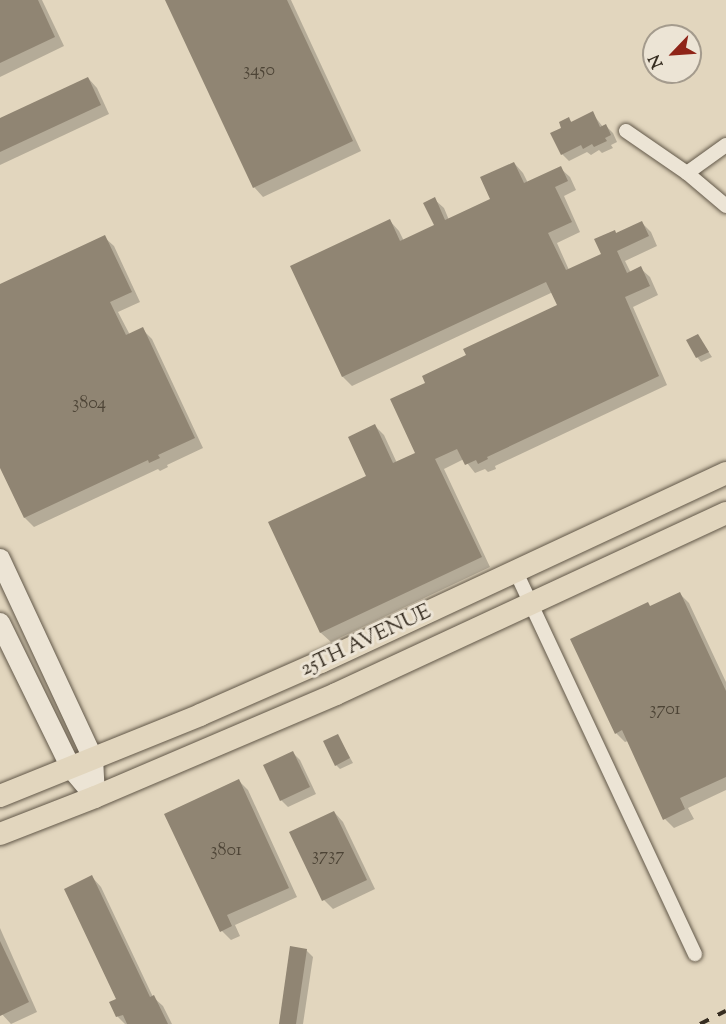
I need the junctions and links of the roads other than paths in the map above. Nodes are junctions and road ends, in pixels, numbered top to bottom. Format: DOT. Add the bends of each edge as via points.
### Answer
graph roads {
  1 [pos="626,131"];
  2 [pos="726,146"];
  3 [pos="687,173"];
  4 [pos="726,206"];
  5 [pos="726,473"];
  6 [pos="726,513"];
  7 [pos="0,559"];
  8 [pos="516,572"];
  9 [pos="531,604"];
  10 [pos="0,623"];
  11 [pos="321,662"];
  12 [pos="336,694"];
  13 [pos="93,758"];
  14 [pos="71,768"];
  15 [pos="0,796"];
  16 [pos="95,797"];
  17 [pos="0,834"];
  18 [pos="695,954"];
  1 -- 3 [label="street"];
  2 -- 3 [label="street"];
  3 -- 4 [label="street"];
  5 -- 8 [label="main road, 25TH AVENUE"];
  6 -- 9 [label="main road, 25TH AVENUE"];
  7 -- 13 [label="street"];
  8 -- 9 [label="street"];
  8 -- 11 [label="main road, 25TH AVENUE"];
  9 -- 12 [label="main road, 25TH AVENUE"];
  9 -- 18 [label="street"];
  10 -- 14 [label="street"];
  11 -- 12 [label="main road"];
  11 -- 13 [label="main road, 25TH AVENUE"];
  12 -- 16 [label="main road, 25TH AVENUE"];
  13 -- 14 [label="main road, 25TH AVENUE"];
  13 -- 16 [label="street"];
  14 -- 15 [label="main road, 25TH AVENUE"];
  14 -- 16 [label="street"];
  16 -- 17 [label="main road, 25TH AVENUE"];
}
